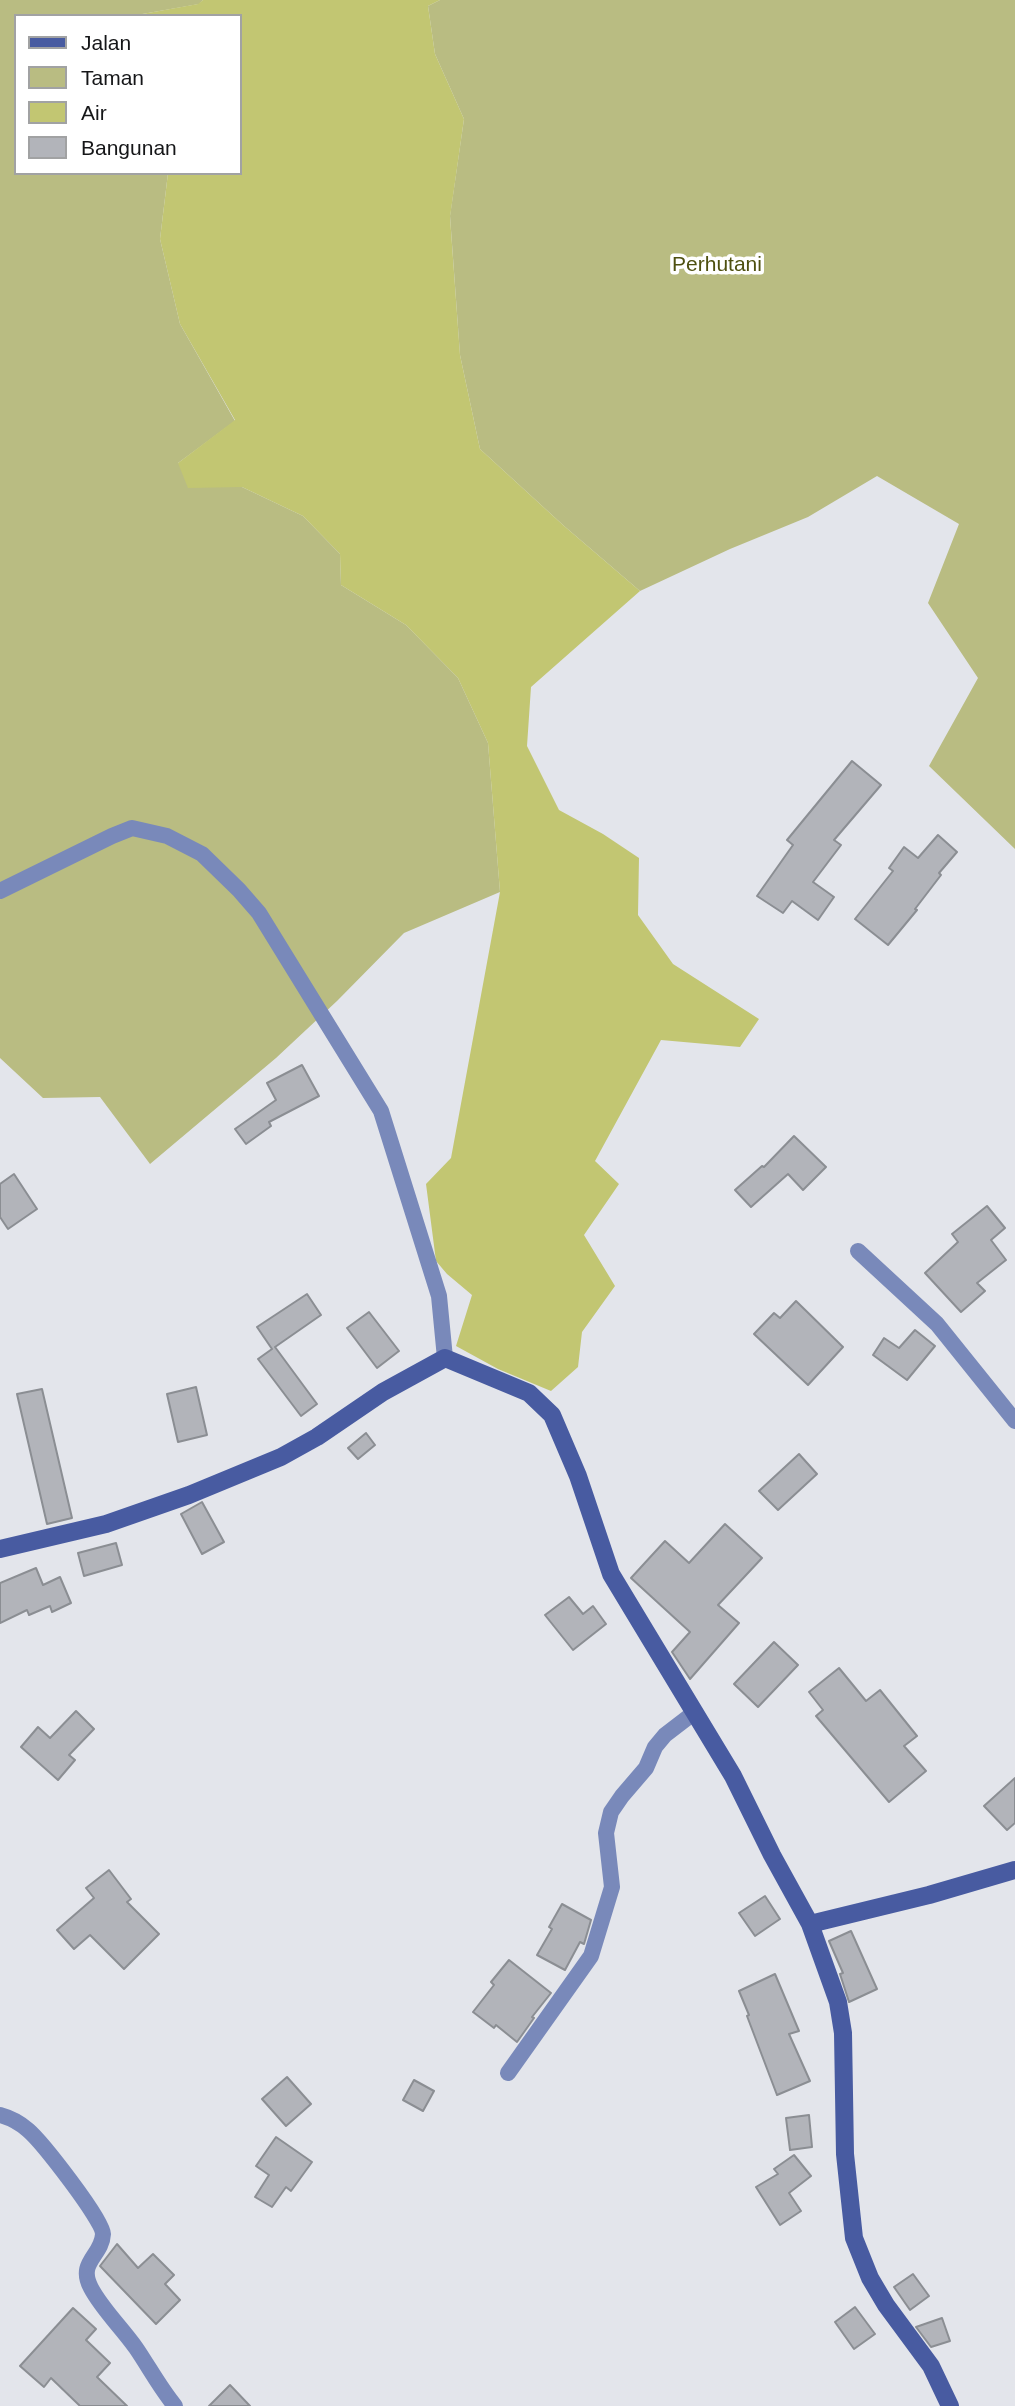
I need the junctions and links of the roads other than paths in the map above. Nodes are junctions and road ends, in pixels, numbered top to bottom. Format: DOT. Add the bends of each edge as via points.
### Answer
graph roads {
  1 [pos="0,891"];
  2 [pos="858,1251"];
  3 [pos="444,1358"];
  4 [pos="1015,1421"];
  5 [pos="0,1549"];
  6 [pos="695,1712"];
  7 [pos="1015,1870"];
  8 [pos="810,1924"];
  9 [pos="508,2073"];
  10 [pos="0,2115"];
  11 [pos="175,2406"];
  12 [pos="950,2406"];
  1 -- 3 [label="street" via="132,828 167,836 202,854 239,890 259,913 381,1111 439,1296"];
  2 -- 4 [label="street" via="937,1324"];
  3 -- 5 [label="main road" via="281,1457 119,1520"];
  3 -- 6 [label="main road" via="529,1393 552,1415 611,1574"];
  6 -- 8 [label="main road"];
  6 -- 9 [label="street" via="665,1735 611,1812 606,1833 612,1887 591,1956"];
  7 -- 8 [label="main road"];
  8 -- 12 [label="main road" via="838,2002 843,2033 845,2154 854,2238 870,2278 931,2366"];
  10 -- 11 [label="street" via="18,2123 42,2145 101,2224 101,2241 86,2269 91,2289"];
}
